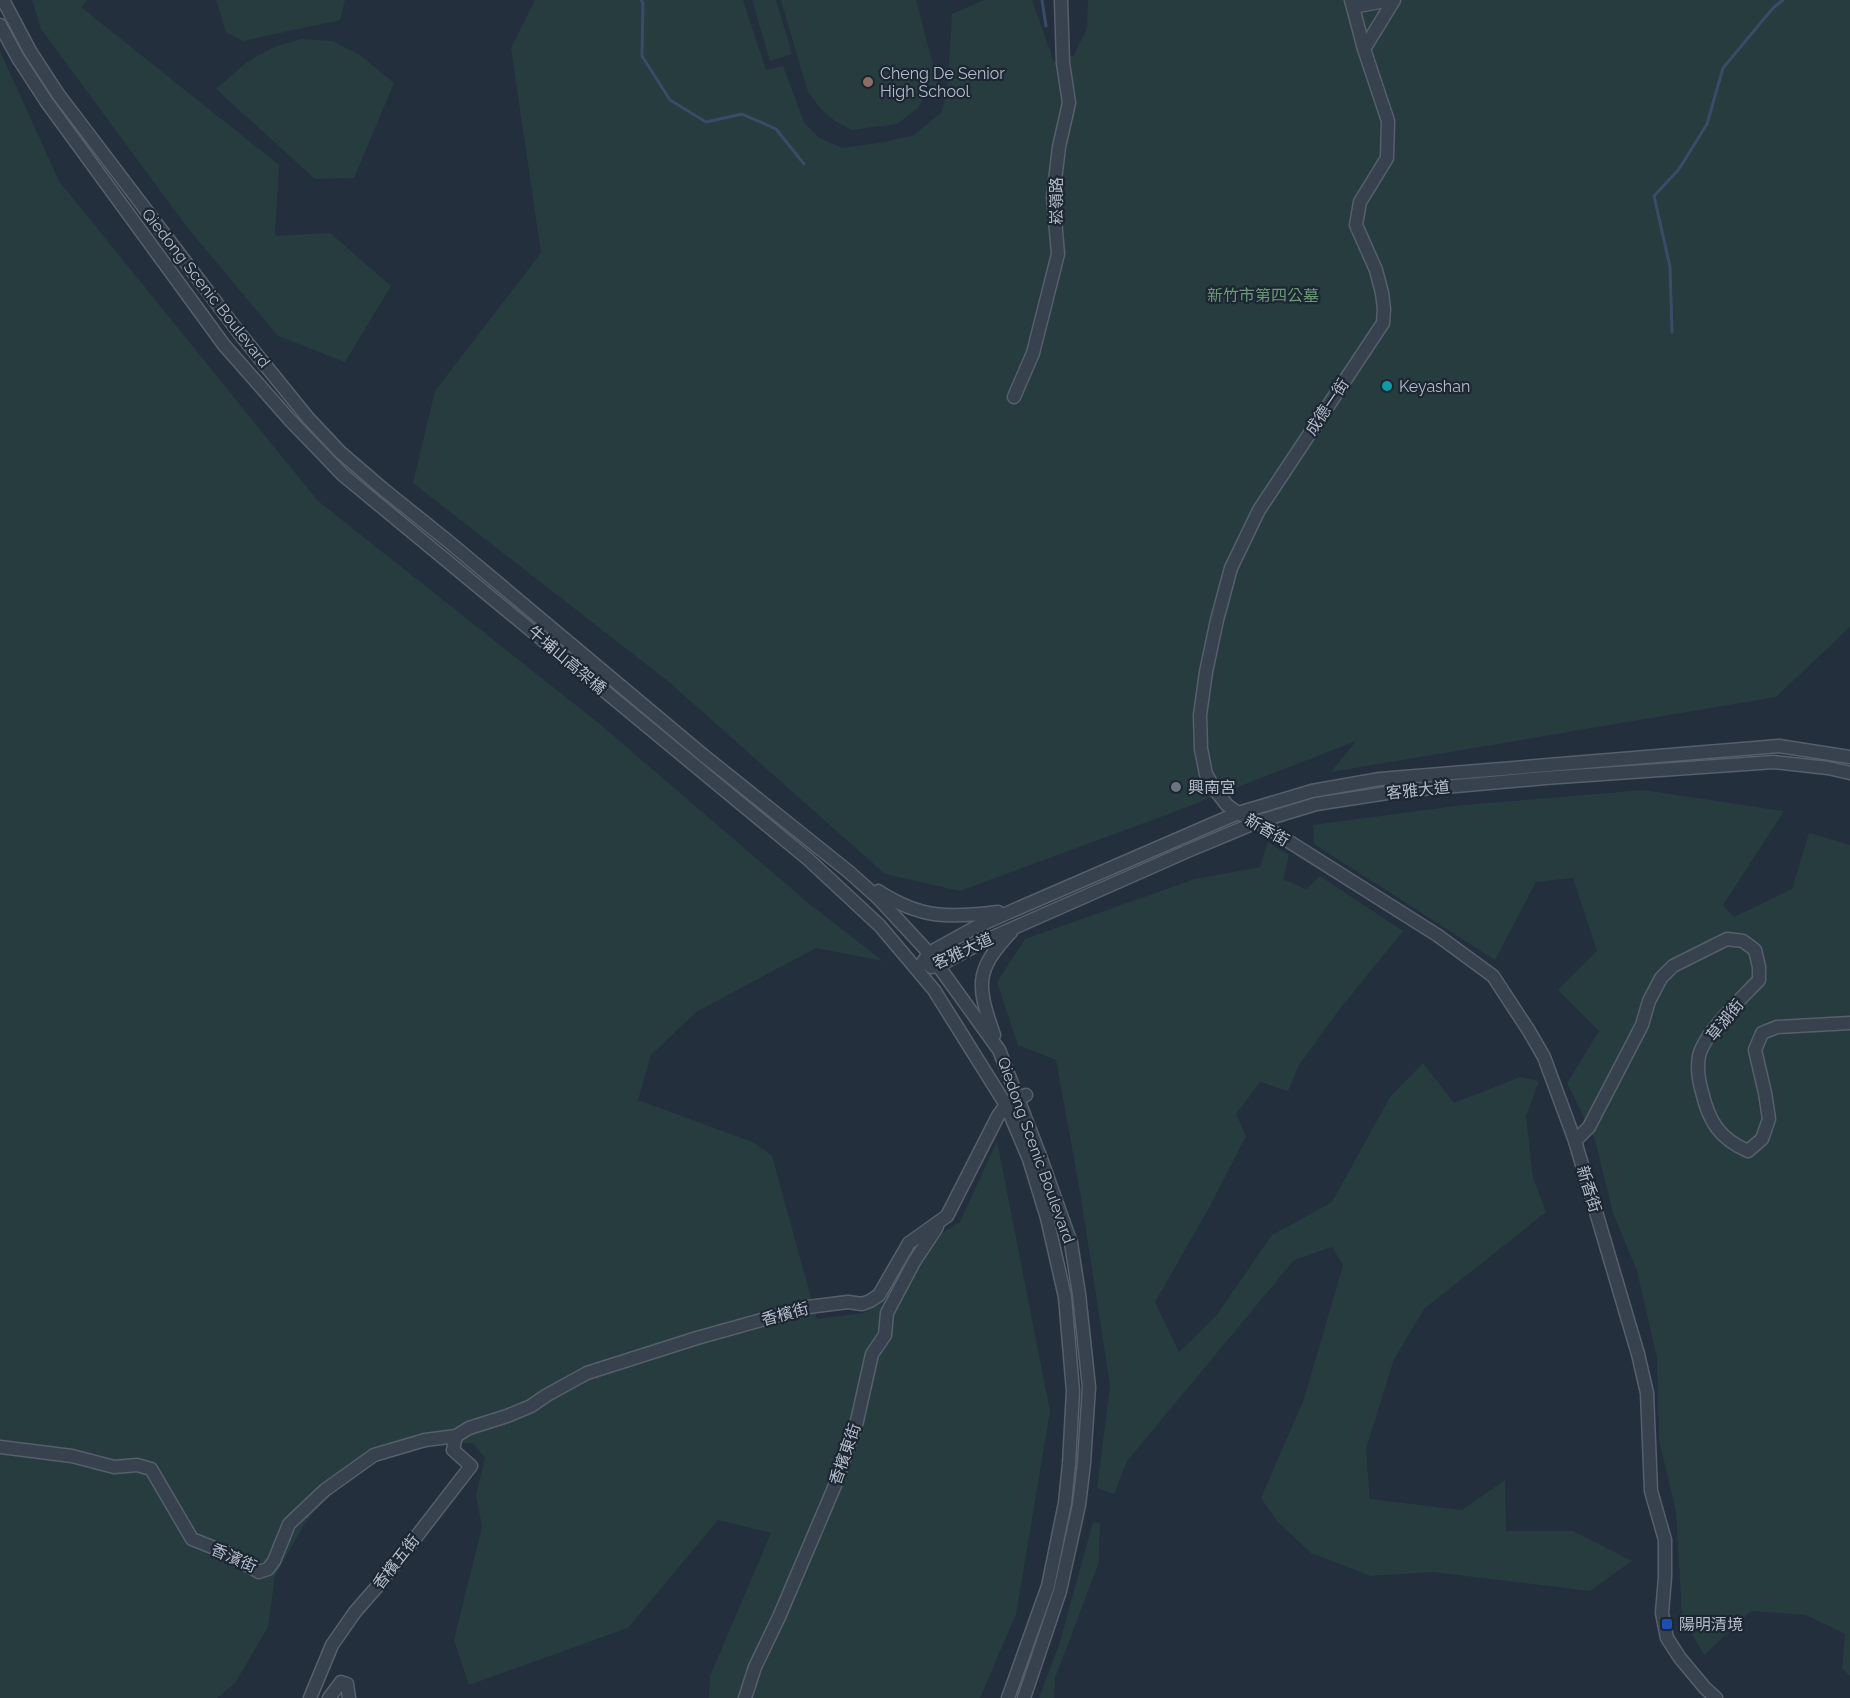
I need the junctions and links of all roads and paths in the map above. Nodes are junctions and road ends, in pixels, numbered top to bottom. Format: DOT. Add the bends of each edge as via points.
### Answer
graph roads {
  1 [pos="3,0"];
  2 [pos="1061,0"];
  3 [pos="1392,0"];
  4 [pos="1352,4"];
  5 [pos="0,25"];
  6 [pos="1364,49"];
  7 [pos="1014,397"];
  8 [pos="449,542"];
  9 [pos="439,555"];
  10 [pos="703,755"];
  11 [pos="1850,757"];
  12 [pos="695,766"];
  13 [pos="1850,773"];
  14 [pos="1238,813"];
  15 [pos="1257,822"];
  16 [pos="849,872"];
  17 [pos="1012,911"];
  18 [pos="1016,927"];
  19 [pos="929,953"];
  20 [pos="938,966"];
  21 [pos="918,970"];
  22 [pos="1850,1023"];
  23 [pos="999,1050"];
  24 [pos="1022,1097"];
  25 [pos="1006,1105"];
  26 [pos="1575,1142"];
  27 [pos="947,1216"];
  28 [pos="456,1436"];
  29 [pos="0,1447"];
  30 [pos="310,1698"];
  31 [pos="328,1698"];
  32 [pos="349,1698"];
  33 [pos="746,1698"];
  34 [pos="1008,1698"];
  35 [pos="1024,1698"];
  36 [pos="1716,1698"];
  1 -- 8 [label="street, Qiedong Scenic Boulevard" via="58,94 308,418 340,452"];
  2 -- 7 [label="street, 崧嶺路" via="1062,63 1069,103 1053,197 1058,254 1033,353"];
  3 -- 4 [label="street"];
  3 -- 6 [label="street"];
  4 -- 6 [label="street, 成德一街"];
  5 -- 9 [label="street, Qiedong Scenic Boulevard" via="46,101 224,345 343,475"];
  6 -- 14 [label="street, 成德一街" via="1388,121 1388,158 1360,202 1356,225 1376,270 1383,323 1259,510 1232,568 1217,620 1200,715 1206,774 1227,805"];
  8 -- 10 [label="street, 牛埔山高架橋"];
  9 -- 12 [label="street, 牛埔山高架橋"];
  10 -- 16 [label="street, Qiedong Scenic Boulevard"];
  11 -- 14 [label="street, 客雅大道" via="1779,746 1380,779 1312,791"];
  12 -- 21 [label="street, Qiedong Scenic Boulevard" via="816,866 880,926"];
  13 -- 15 [label="street, 客雅大道" via="1774,762 1400,790 1326,802"];
  14 -- 15 [label="street, 新香街"];
  14 -- 17 [label="street, 客雅大道"];
  15 -- 18 [label="street, 客雅大道"];
  15 -- 26 [label="street, 新香街" via="1437,935 1493,976 1544,1056"];
  16 -- 17 [label="street" via="890,898 936,916"];
  16 -- 19 [label="street, Qiedong Scenic Boulevard"];
  17 -- 19 [label="street, 客雅大道"];
  18 -- 20 [label="street, 客雅大道"];
  18 -- 23 [label="street" via="992,953 983,970 983,1005"];
  19 -- 20 [label="street, Qiedong Scenic Boulevard"];
  19 -- 21 [label="street, 客雅大道"];
  20 -- 21 [label="street, 客雅大道"];
  20 -- 23 [label="street, Qiedong Scenic Boulevard"];
  21 -- 25 [label="street, Qiedong Scenic Boulevard"];
  22 -- 26 [label="street, 草湖街" via="1777,1027 1762,1033 1755,1050 1769,1119 1762,1139 1748,1151 1734,1145 1718,1131 1706,1112 1699,1081 1699,1055 1709,1036 1759,980 1755,950 1743,941 1726,939 1673,966 1661,978 1589,1127"];
  23 -- 24 [label="street, Qiedong Scenic Boulevard"];
  24 -- 25 [label="street"];
  24 -- 35 [label="street, Qiedong Scenic Boulevard" via="1071,1243 1089,1387 1079,1505 1060,1591"];
  25 -- 27 [label="street, 香檳街"];
  25 -- 34 [label="street, Qiedong Scenic Boulevard" via="1029,1159 1047,1218 1065,1297 1073,1391 1065,1503 1048,1586"];
  26 -- 36 [label="street, 新香街" via="1647,1393 1651,1491 1665,1540 1662,1613 1667,1638"];
  27 -- 28 [label="street, 香檳街" via="909,1243 879,1295 870,1301 808,1307 587,1373 531,1406"];
  27 -- 33 [label="street, 香檳東街" via="919,1253 887,1314 885,1335 872,1354 857,1421 836,1483 755,1667"];
  28 -- 29 [label="street, 香濱街" via="425,1440 374,1455 325,1490 289,1524 274,1561 259,1572 192,1539 151,1468 137,1464 114,1467 72,1456"];
  28 -- 30 [label="street, 香檳五街" via="453,1450 471,1466 332,1645"];
  31 -- 32 [label="street" via="340,1682 347,1684"];
}
